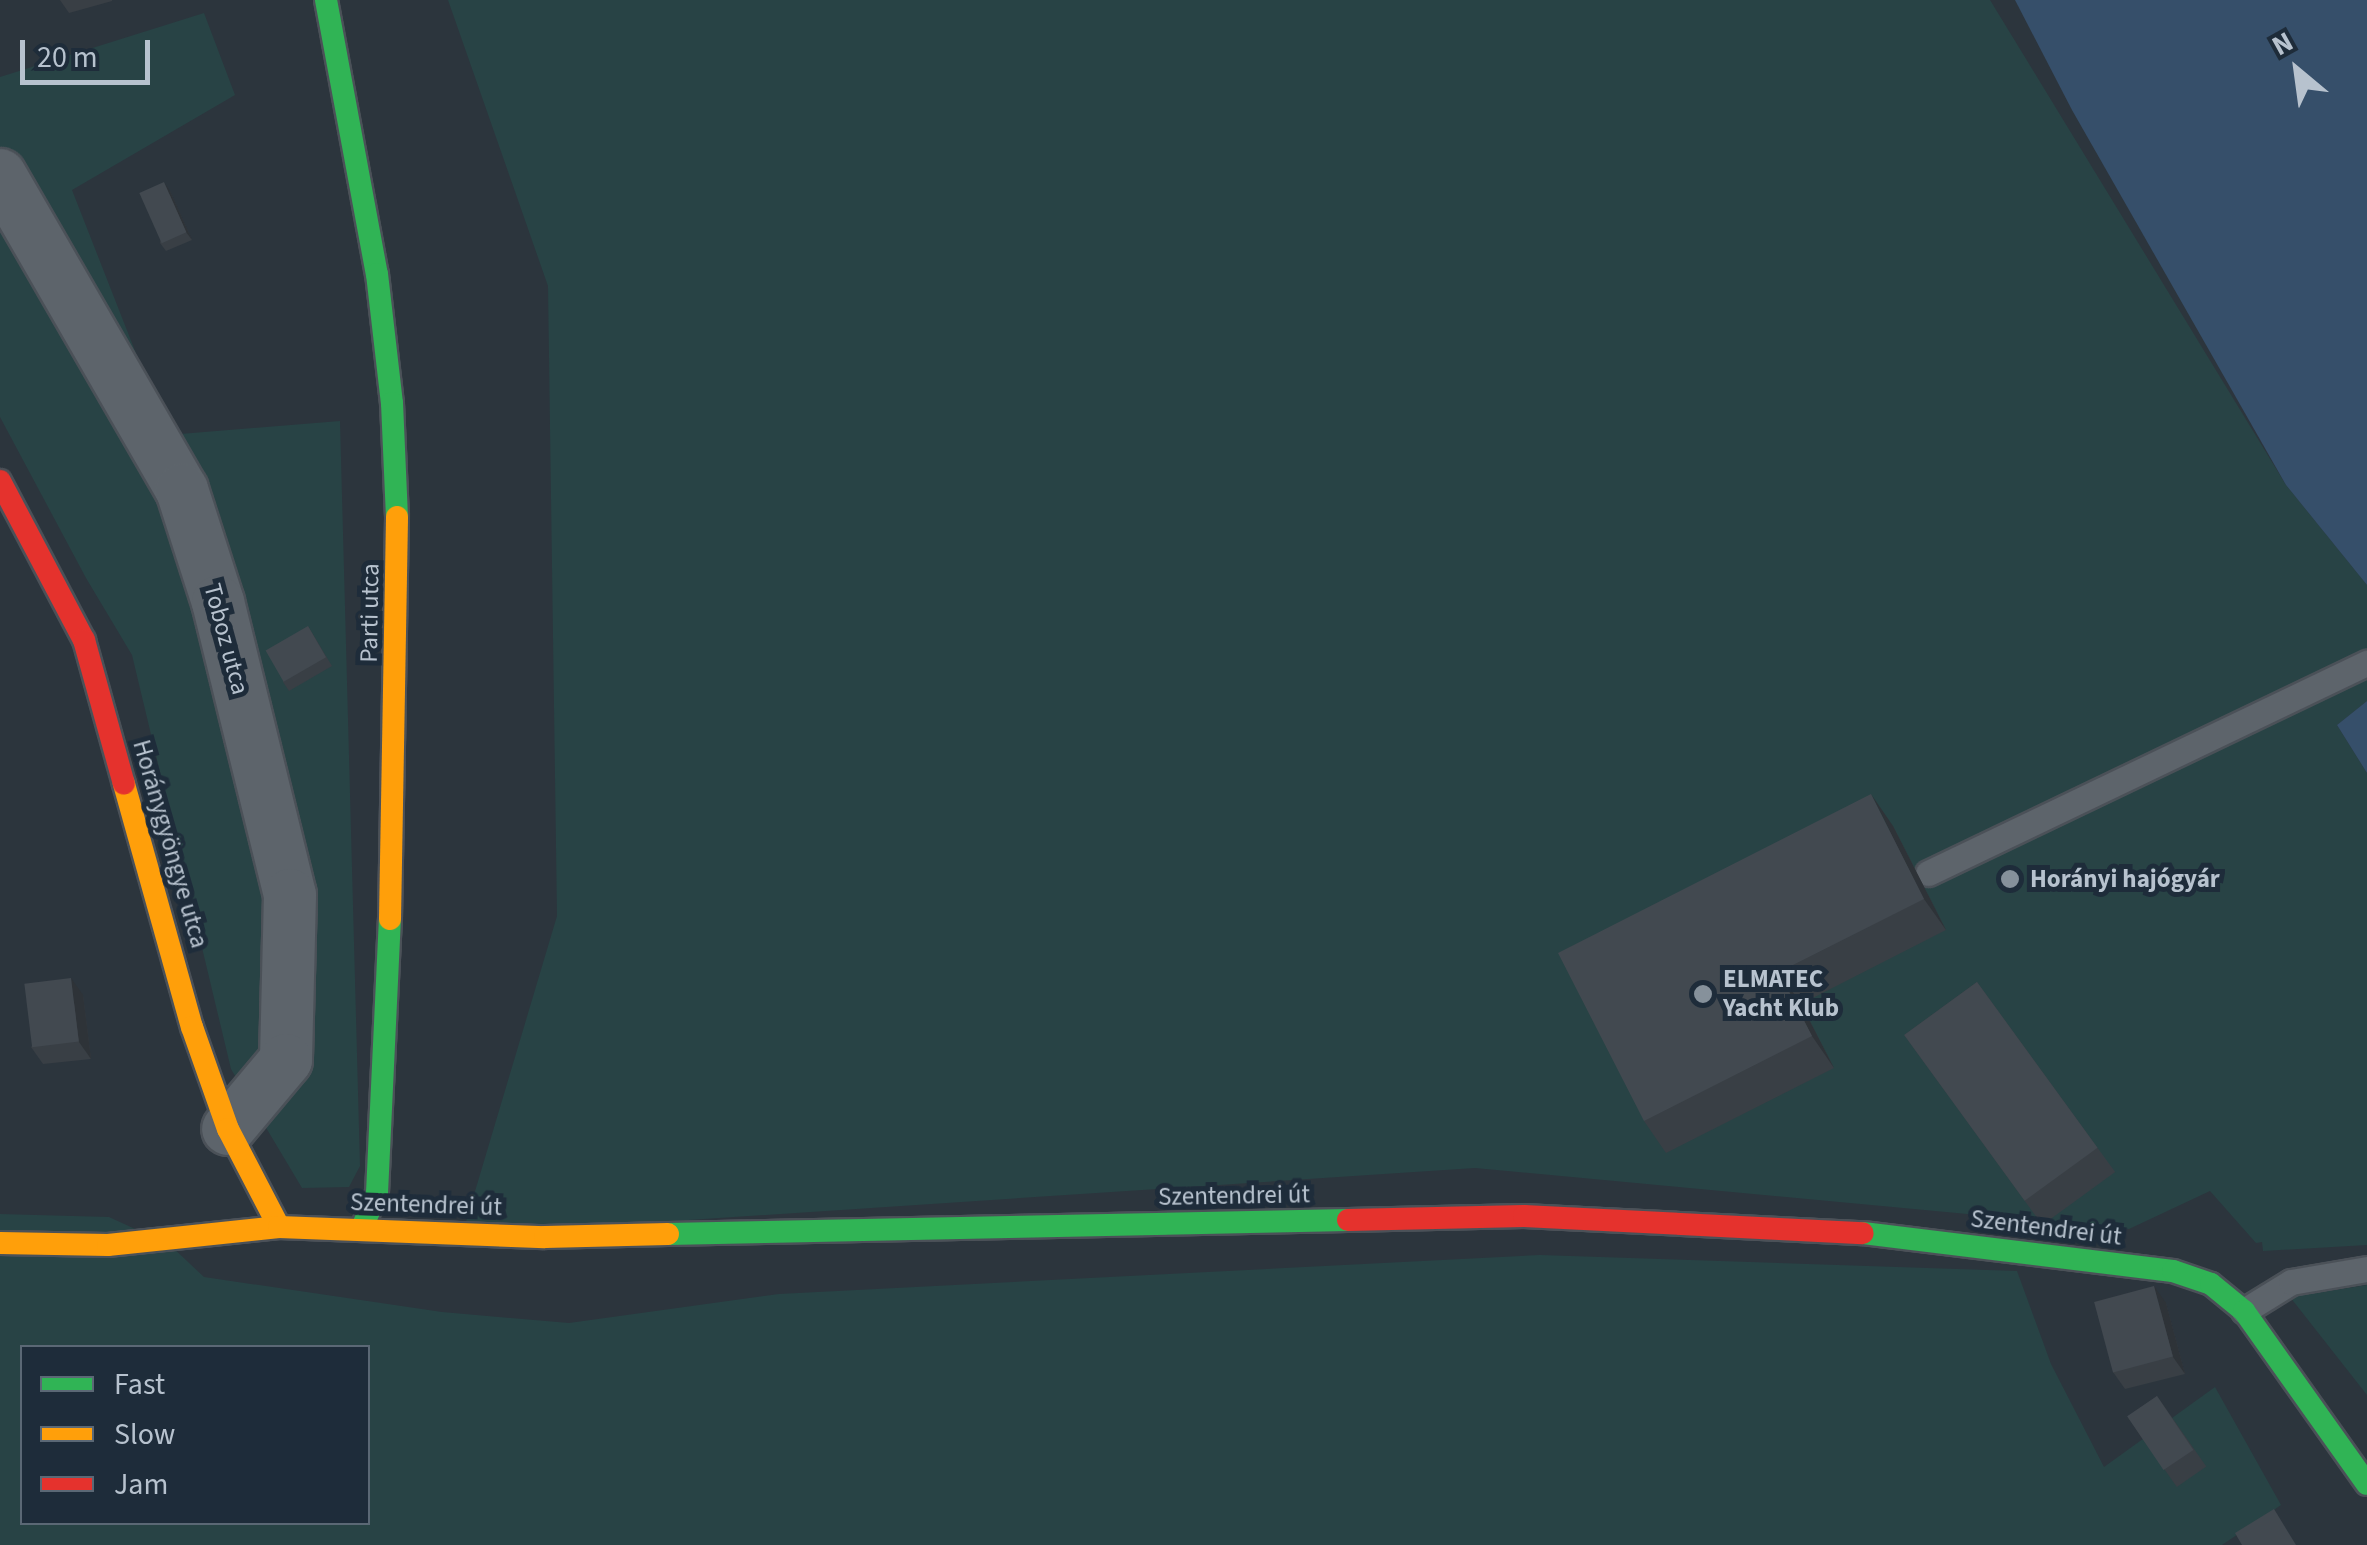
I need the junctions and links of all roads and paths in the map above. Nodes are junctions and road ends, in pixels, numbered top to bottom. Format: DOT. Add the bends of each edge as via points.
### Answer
graph roads {
  1 [pos="326,0"];
  2 [pos="0,175"];
  3 [pos="0,481"];
  4 [pos="2367,663"];
  5 [pos="1928,873"];
  6 [pos="228,1129"];
  7 [pos="279,1227"];
  8 [pos="361,1230"];
  9 [pos="0,1244"];
  10 [pos="2367,1269"];
  11 [pos="2244,1311"];
  12 [pos="2367,1484"];
  1 -- 8 [label="street, Parti utca" via="377,274 392,402 399,561 387,1037 376,1193"];
  2 -- 6 [label="street, Toboz utca" via="182,490 218,602 290,895 286,1060"];
  3 -- 6 [label="street, Horánygyöngye utca" via="84,640 192,1027"];
  4 -- 5 [label="lane"];
  6 -- 7 [label="street, Horánygyöngye utca"];
  7 -- 8 [label="street, Szentendrei út"];
  7 -- 9 [label="street, Szentendrei út" via="108,1245"];
  8 -- 11 [label="street, Szentendrei út" via="546,1237 1524,1216 1735,1223 2173,1271 2211,1284"];
  10 -- 11 [label="lane" via="2292,1282"];
  11 -- 12 [label="street, Szentendrei út"];
}
